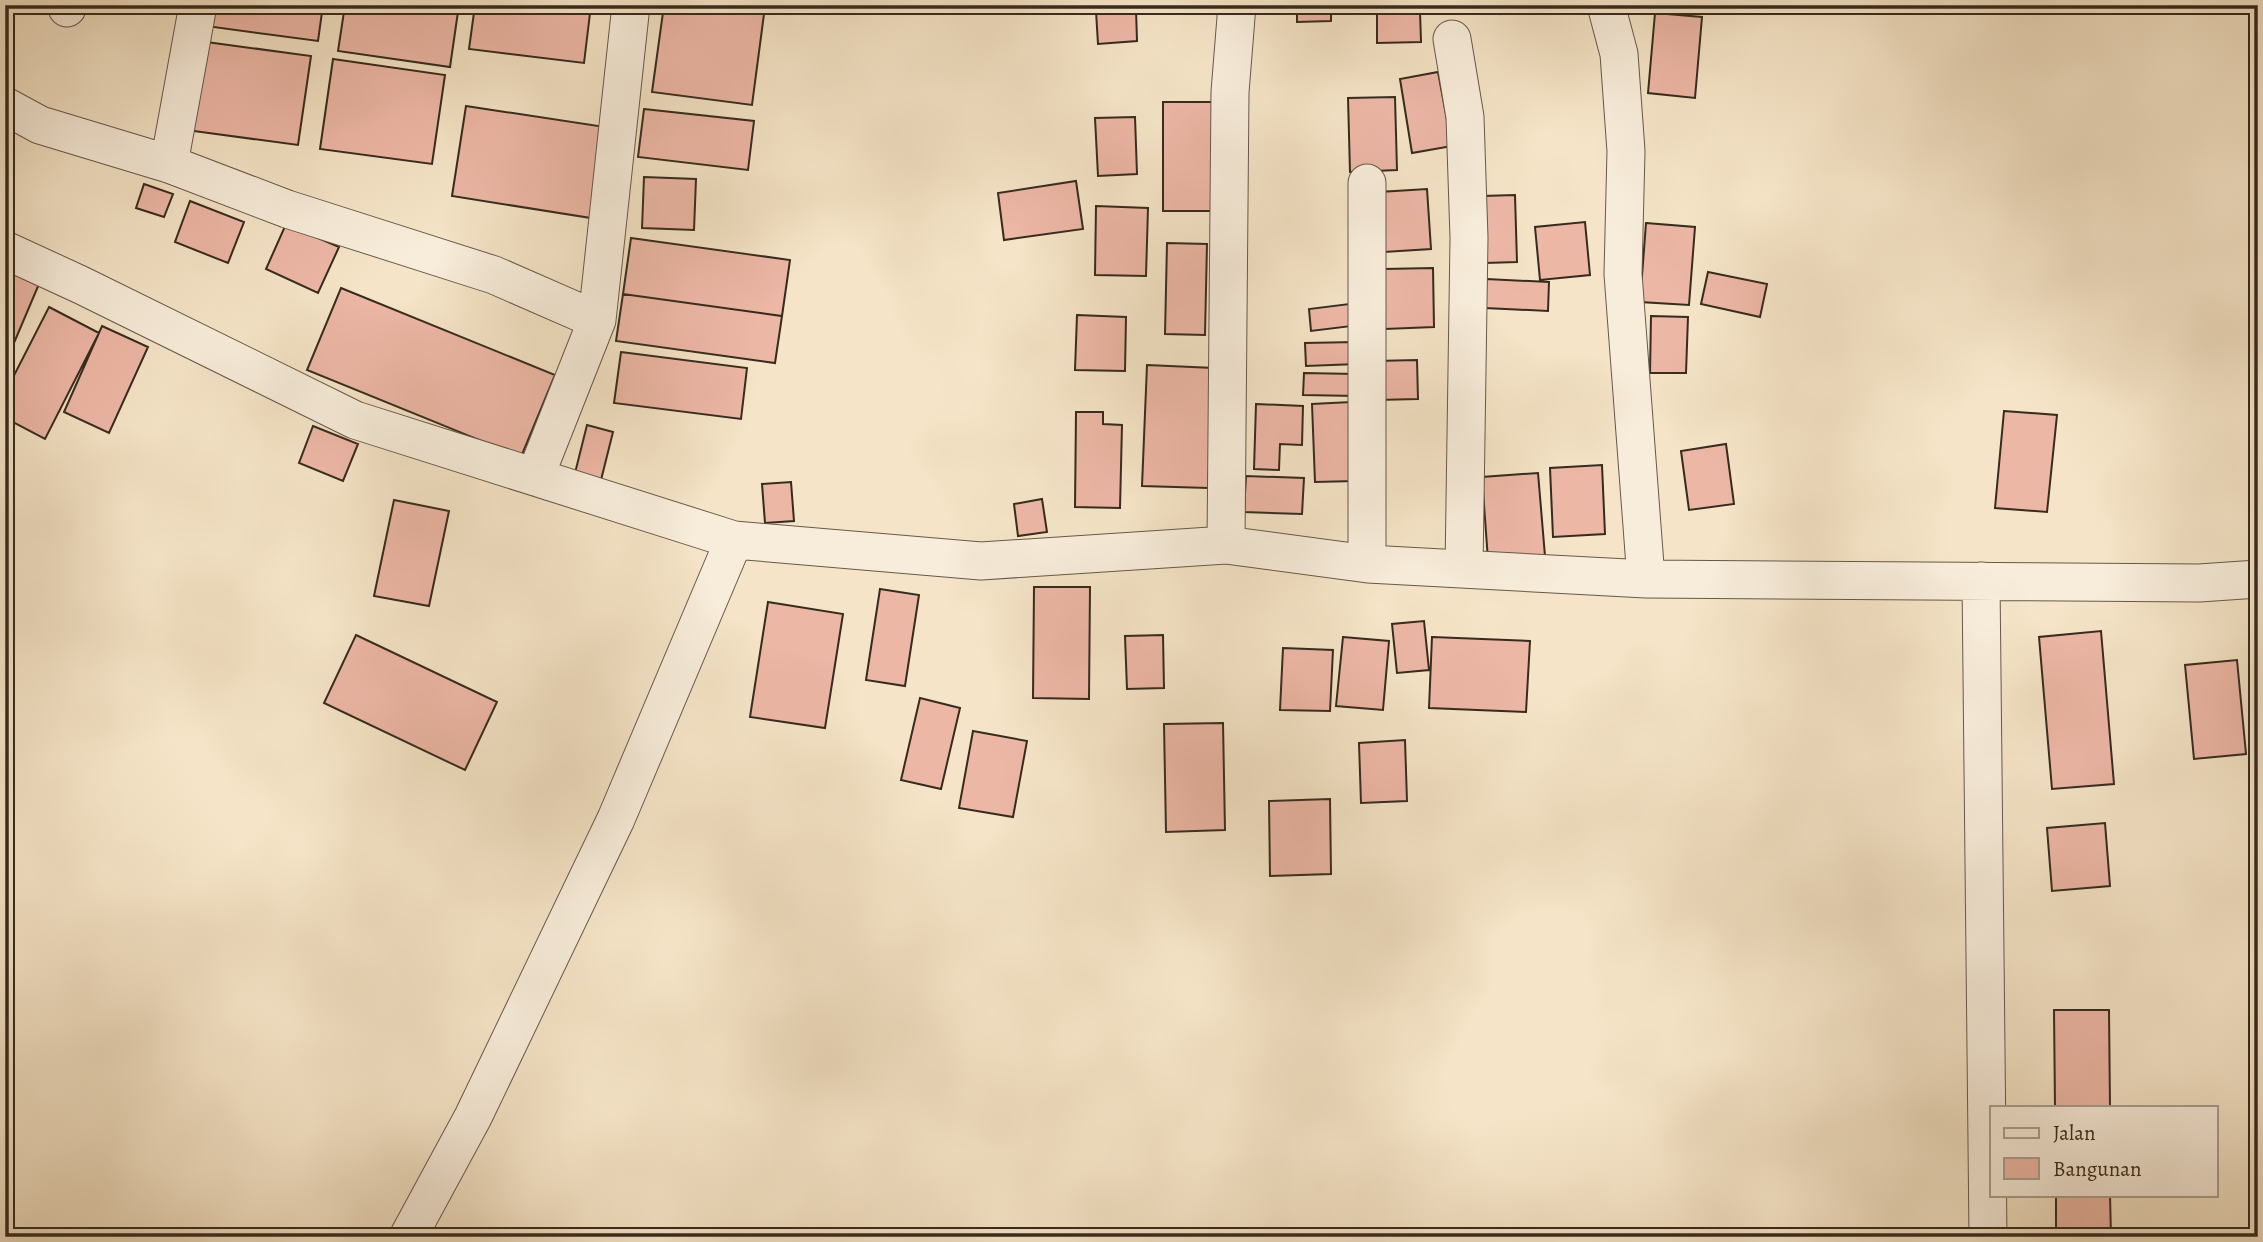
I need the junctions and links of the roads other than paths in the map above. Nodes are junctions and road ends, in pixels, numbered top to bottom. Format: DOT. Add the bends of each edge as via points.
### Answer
graph roads {
  1 [pos="198,5"];
  2 [pos="631,5"];
  3 [pos="1237,5"];
  4 [pos="1606,5"];
  5 [pos="1452,39"];
  6 [pos="5,106"];
  7 [pos="169,164"];
  8 [pos="1367,183"];
  9 [pos="5,250"];
  10 [pos="597,320"];
  11 [pos="535,477"];
  12 [pos="734,540"];
  13 [pos="1226,545"];
  14 [pos="1367,564"];
  15 [pos="1464,569"];
  16 [pos="1646,579"];
  17 [pos="2258,579"];
  18 [pos="1981,581"];
  19 [pos="408,1237"];
  20 [pos="1989,1237"];
  1 -- 7 [label="street"];
  2 -- 10 [label="street"];
  3 -- 13 [label="street" via="1230,92"];
  4 -- 16 [label="street" via="1619,54 1626,151 1623,274"];
  5 -- 15 [label="street" via="1465,117 1469,238"];
  6 -- 7 [label="street" via="40,125"];
  7 -- 10 [label="street" via="287,209 494,275"];
  8 -- 14 [label="street"];
  9 -- 11 [label="street" via="355,420"];
  10 -- 11 [label="street"];
  11 -- 12 [label="street"];
  12 -- 13 [label="street" via="981,561"];
  12 -- 19 [label="street" via="616,819 473,1117"];
  13 -- 14 [label="street"];
  14 -- 15 [label="street"];
  15 -- 16 [label="street"];
  16 -- 18 [label="street"];
  17 -- 18 [label="street" via="2199,583"];
  18 -- 20 [label="street"];
}
